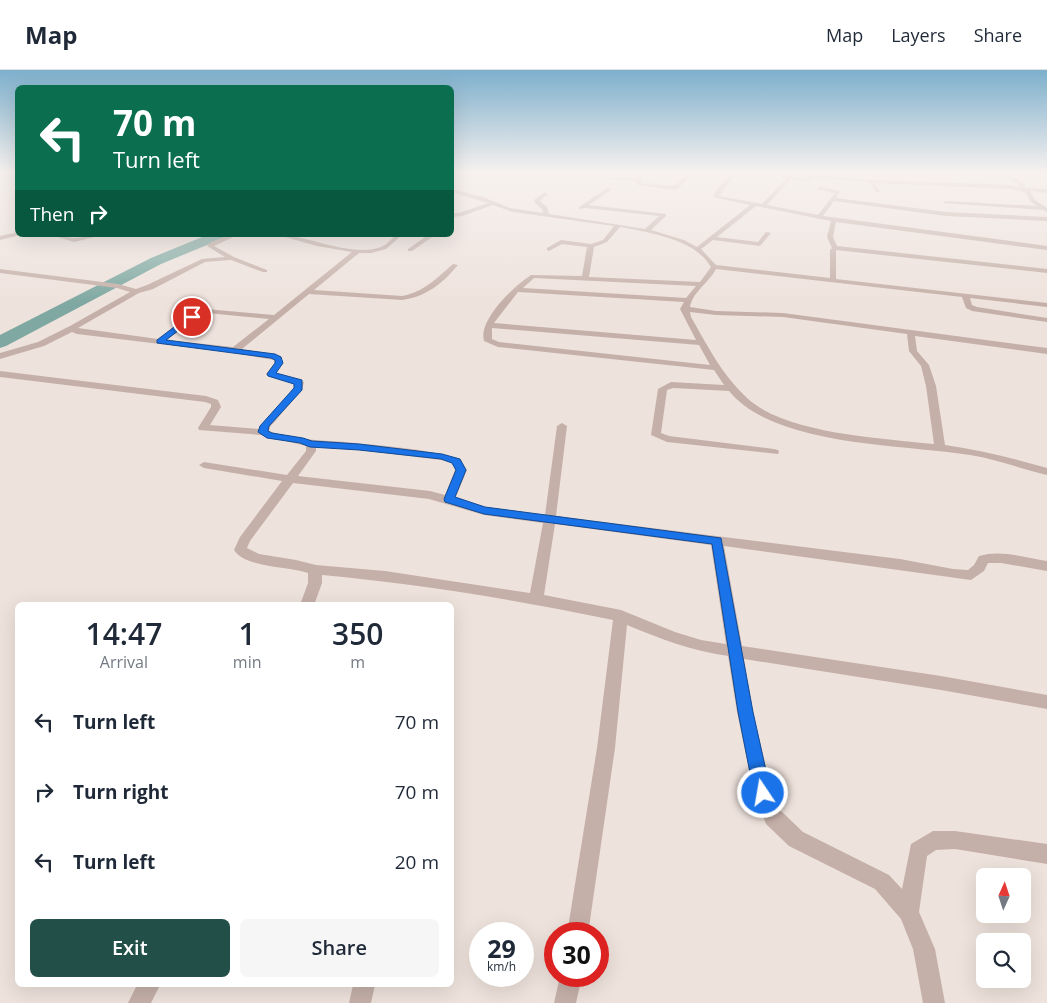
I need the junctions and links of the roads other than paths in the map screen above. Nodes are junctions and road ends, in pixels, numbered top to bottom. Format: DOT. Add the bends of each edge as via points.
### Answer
graph roads {
  1 [pos="459,217"];
  2 [pos="576,217"];
  3 [pos="662,217"];
  4 [pos="740,217"];
  5 [pos="819,217"];
  6 [pos="997,217"];
  7 [pos="1047,219"];
  8 [pos="834,220"];
  9 [pos="454,223"];
  10 [pos="618,226"];
  11 [pos="646,231"];
  12 [pos="768,233"];
  13 [pos="15,235"];
  14 [pos="62,237"];
  15 [pos="90,237"];
  16 [pos="229,237"];
  17 [pos="289,237"];
  18 [pos="398,237"];
  19 [pos="429,237"];
  20 [pos="0,238"];
  21 [pos="713,238"];
  22 [pos="591,246"];
  23 [pos="699,248"];
  24 [pos="835,248"];
  25 [pos="549,249"];
  26 [pos="1045,249"];
  27 [pos="359,250"];
  28 [pos="410,250"];
  29 [pos="232,258"];
  30 [pos="456,265"];
  31 [pos="714,268"];
  32 [pos="0,271"];
  33 [pos="265,271"];
  34 [pos="1047,271"];
  35 [pos="585,278"];
  36 [pos="833,281"];
  37 [pos="703,284"];
  38 [pos="518,290"];
  39 [pos="136,291"];
  40 [pos="308,292"];
  41 [pos="965,296"];
  42 [pos="687,300"];
  43 [pos="1047,305"];
  44 [pos="684,309"];
  45 [pos="276,317"];
  46 [pos="1047,320"];
  47 [pos="488,325"];
  48 [pos="72,328"];
  49 [pos="911,332"];
  50 [pos="160,341"];
  51 [pos="703,343"];
  52 [pos="235,350"];
  53 [pos="1047,351"];
  54 [pos="0,356"];
  55 [pos="718,368"];
  56 [pos="0,374"];
  57 [pos="731,388"];
  58 [pos="562,426"];
  59 [pos="263,432"];
  60 [pos="310,444"];
  61 [pos="940,447"];
  62 [pos="774,452"];
  63 [pos="204,465"];
  64 [pos="1047,472"];
  65 [pos="290,479"];
  66 [pos="449,499"];
  67 [pos="550,518"];
  68 [pos="717,541"];
  69 [pos="1047,566"];
  70 [pos="314,570"];
  71 [pos="536,599"];
  72 [pos="307,602"];
  73 [pos="621,616"];
  74 [pos="736,652"];
  75 [pos="1047,702"];
  76 [pos="1047,854"];
  77 [pos="909,912"];
  78 [pos="579,922"];
  79 [pos="148,987"];
  80 [pos="364,987"];
  81 [pos="568,987"];
  82 [pos="138,1003"];
  83 [pos="360,1003"];
  84 [pos="565,1003"];
  85 [pos="934,1003"];
  1 -- 9 [label="street"];
  2 -- 10 [label="street"];
  3 -- 11 [label="street"];
  4 -- 21 [label="street"];
  5 -- 8 [label="street"];
  6 -- 7 [label="street"];
  8 -- 24 [label="street" via="830,237"];
  8 -- 26 [label="street"];
  10 -- 11 [label="street"];
  10 -- 22 [label="street" via="605,241"];
  11 -- 23 [label="street"];
  12 -- 21 [label="street" via="760,244"];
  13 -- 20 [label="street"];
  14 -- 15 [label="street" via="74,240"];
  16 -- 29 [label="street" via="210,246"];
  17 -- 27 [label="street"];
  18 -- 27 [label="street" via="385,248"];
  19 -- 28 [label="street"];
  21 -- 23 [label="street"];
  22 -- 25 [label="street" via="561,242"];
  22 -- 35 [label="street"];
  23 -- 31 [label="street"];
  24 -- 34 [label="street"];
  24 -- 36 [label="street"];
  27 -- 40 [label="street"];
  29 -- 33 [label="street"];
  29 -- 39 [label="street" via="204,260"];
  30 -- 40 [label="street" via="424,293 416,296 402,298"];
  31 -- 36 [label="street"];
  31 -- 37 [label="street"];
  32 -- 39 [label="street"];
  35 -- 37 [label="street"];
  35 -- 38 [label="street" via="533,276"];
  36 -- 41 [label="street"];
  37 -- 42 [label="street"];
  38 -- 42 [label="street"];
  38 -- 47 [label="street"];
  39 -- 48 [label="street"];
  40 -- 45 [label="street"];
  41 -- 43 [label="street"];
  41 -- 46 [label="street" via="969,306 975,309"];
  42 -- 44 [label="street"];
  44 -- 49 [label="street" via="766,313"];
  44 -- 51 [label="street"];
  45 -- 50 [label="street" via="206,311 192,317"];
  45 -- 52 [label="street"];
  47 -- 51 [label="street"];
  47 -- 55 [label="street" via="488,341 498,344"];
  48 -- 50 [label="street" via="77,332"];
  48 -- 54 [label="street" via="42,344"];
  49 -- 53 [label="street"];
  49 -- 61 [label="street" via="913,351 925,364 931,386"];
  50 -- 52 [label="street"];
  51 -- 55 [label="street"];
  52 -- 59 [label="street" via="278,358 279,363 271,374 299,382 299,388"];
  55 -- 57 [label="street"];
  56 -- 59 [label="street" via="206,399 215,402 216,407 203,428"];
  57 -- 61 [label="street" via="746,403 766,415 799,427"];
  57 -- 62 [label="street" via="666,386 656,435 667,440"];
  58 -- 67 [label="street"];
  59 -- 60 [label="street"];
  60 -- 65 [label="street" via="311,451"];
  60 -- 66 [label="street" via="352,446 456,461 461,470"];
  61 -- 64 [label="street"];
  63 -- 65 [label="street"];
  65 -- 66 [label="street"];
  65 -- 70 [label="street" via="240,550 250,557 302,564"];
  66 -- 67 [label="street" via="484,511"];
  67 -- 68 [label="street"];
  67 -- 71 [label="street"];
  68 -- 69 [label="street" via="900,564 953,574 971,575 980,568 984,559 1001,558"];
  68 -- 74 [label="street"];
  70 -- 71 [label="street" via="384,576"];
  70 -- 72 [label="street" via="315,583"];
  71 -- 73 [label="street"];
  73 -- 74 [label="street" via="678,639"];
  73 -- 78 [label="street" via="606,748"];
  74 -- 75 [label="street"];
  74 -- 77 [label="street" via="763,793 773,817 796,839 882,882"];
  76 -- 77 [label="street" via="956,840 933,841 918,851"];
  77 -- 85 [label="street" via="924,949"];
  79 -- 82 [label="street"];
  80 -- 83 [label="street"];
  81 -- 84 [label="street"];
}
